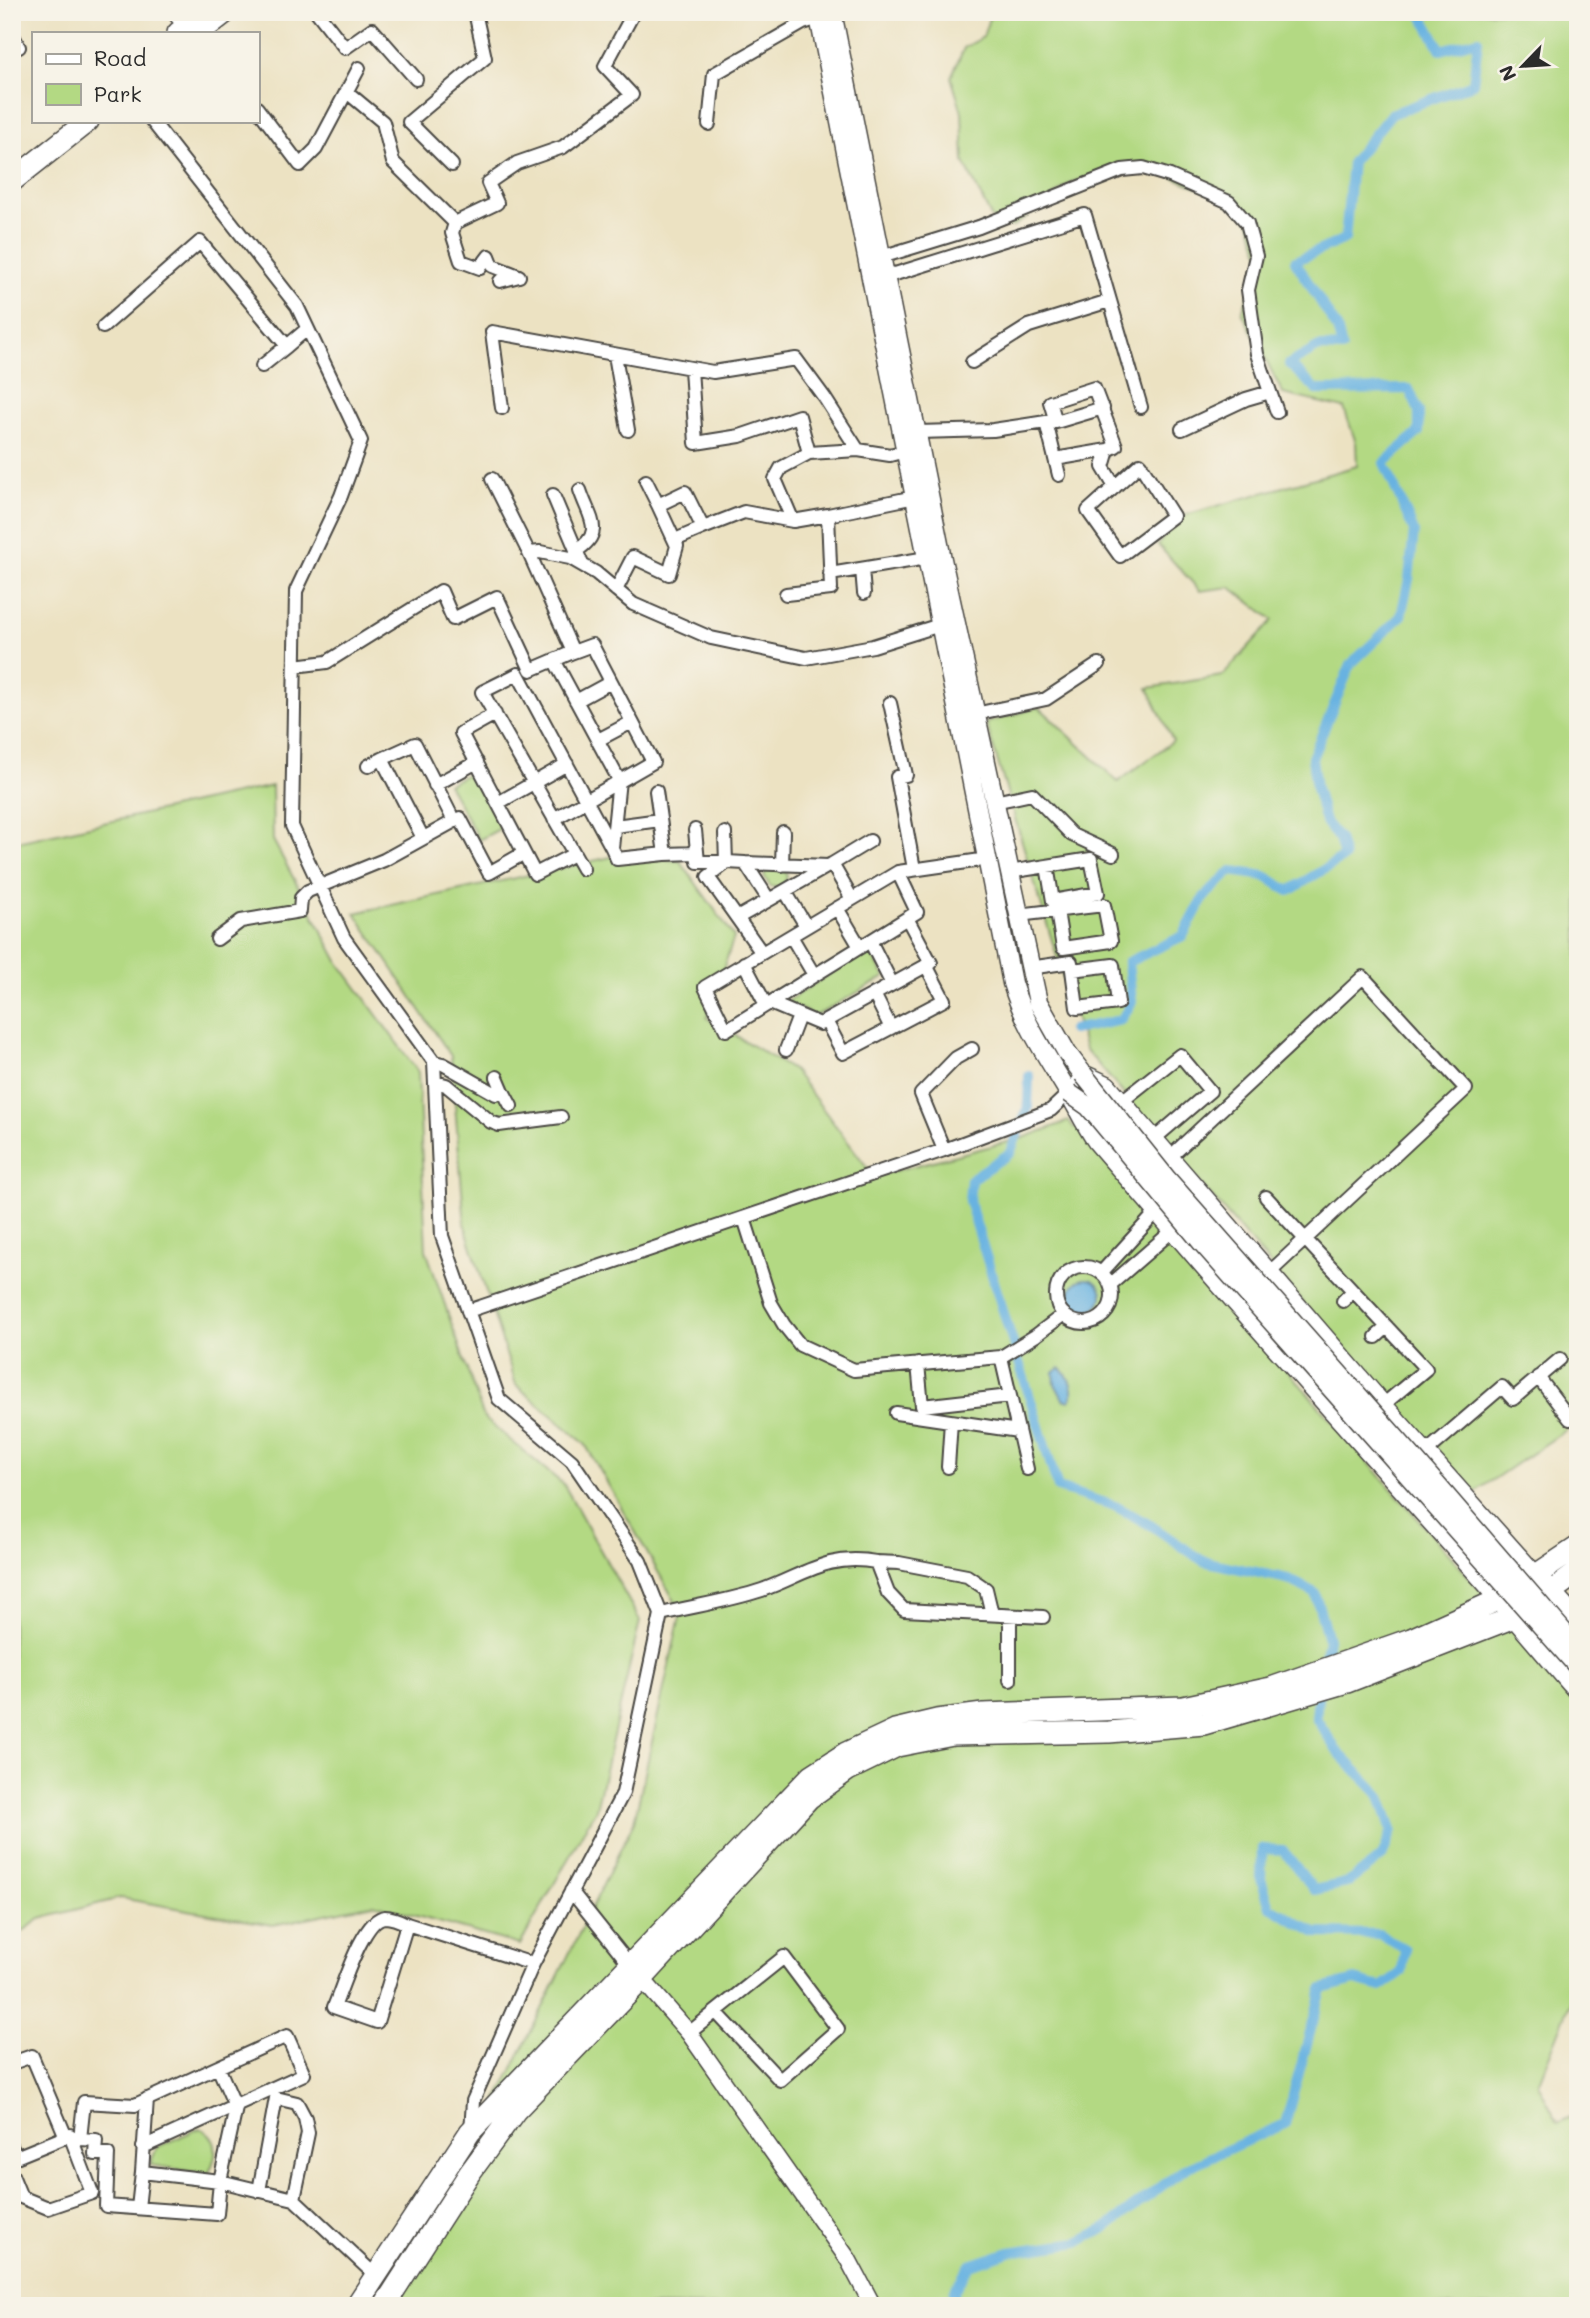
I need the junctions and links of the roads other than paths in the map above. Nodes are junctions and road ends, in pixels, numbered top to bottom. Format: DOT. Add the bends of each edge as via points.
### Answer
graph roads {
  1 [pos="205,12"];
  2 [pos="226,12"];
  3 [pos="317,12"];
  4 [pos="475,12"];
  5 [pos="634,12"];
  6 [pos="825,14"];
  7 [pos="190,28"];
  8 [pos="12,34"];
  9 [pos="12,50"];
  10 [pos="359,68"];
  11 [pos="416,79"];
  12 [pos="347,92"];
  13 [pos="259,111"];
  14 [pos="65,122"];
  15 [pos="87,122"];
  16 [pos="153,122"];
  17 [pos="709,124"];
  18 [pos="12,165"];
  19 [pos="452,165"];
  20 [pos="12,181"];
  21 [pos="455,223"];
  22 [pos="879,251"];
  23 [pos="886,272"];
  24 [pos="500,281"];
  25 [pos="1109,301"];
  26 [pos="103,327"];
  27 [pos="307,329"];
  28 [pos="287,346"];
  29 [pos="615,355"];
  30 [pos="972,362"];
  31 [pos="262,366"];
  32 [pos="691,369"];
  33 [pos="1270,392"];
  34 [pos="1141,407"];
  35 [pos="502,408"];
  36 [pos="1103,408"];
  37 [pos="1277,412"];
  38 [pos="1051,422"];
  39 [pos="1182,429"];
  40 [pos="628,430"];
  41 [pos="917,432"];
  42 [pos="858,450"];
  43 [pos="1108,450"];
  44 [pos="905,451"];
  45 [pos="809,453"];
  46 [pos="1055,459"];
  47 [pos="1059,475"];
  48 [pos="492,479"];
  49 [pos="646,481"];
  50 [pos="1115,487"];
  51 [pos="580,490"];
  52 [pos="553,495"];
  53 [pos="915,497"];
  54 [pos="658,505"];
  55 [pos="828,515"];
  56 [pos="793,521"];
  57 [pos="703,528"];
  58 [pos="675,540"];
  59 [pos="576,551"];
  60 [pos="529,554"];
  61 [pos="927,558"];
  62 [pos="582,564"];
  63 [pos="862,569"];
  64 [pos="830,574"];
  65 [pos="616,590"];
  66 [pos="864,593"];
  67 [pos="786,594"];
  68 [pos="940,625"];
  69 [pos="573,652"];
  70 [pos="554,660"];
  71 [pos="1099,664"];
  72 [pos="295,666"];
  73 [pos="525,672"];
  74 [pos="611,682"];
  75 [pos="576,701"];
  76 [pos="890,703"];
  77 [pos="975,714"];
  78 [pos="495,715"];
  79 [pos="632,722"];
  80 [pos="598,740"];
  81 [pos="383,759"];
  82 [pos="477,762"];
  83 [pos="566,764"];
  84 [pos="368,766"];
  85 [pos="619,780"];
  86 [pos="534,783"];
  87 [pos="435,785"];
  88 [pos="656,790"];
  89 [pos="586,800"];
  90 [pos="994,802"];
  91 [pos="498,803"];
  92 [pos="554,819"];
  93 [pos="660,820"];
  94 [pos="454,821"];
  95 [pos="615,825"];
  96 [pos="695,830"];
  97 [pos="783,832"];
  98 [pos="725,833"];
  99 [pos="423,838"];
  100 [pos="870,842"];
  101 [pos="612,848"];
  102 [pos="697,853"];
  103 [pos="575,854"];
  104 [pos="665,854"];
  105 [pos="1113,854"];
  106 [pos="519,856"];
  107 [pos="727,862"];
  108 [pos="1001,862"];
  109 [pos="746,863"];
  110 [pos="782,864"];
  111 [pos="830,865"];
  112 [pos="1047,866"];
  113 [pos="583,869"];
  114 [pos="914,869"];
  115 [pos="898,872"];
  116 [pos="320,885"];
  117 [pos="785,891"];
  118 [pos="769,900"];
  119 [pos="852,900"];
  120 [pos="838,908"];
  121 [pos="1057,911"];
  122 [pos="1018,915"];
  123 [pos="737,918"];
  124 [pos="907,918"];
  125 [pos="806,926"];
  126 [pos="791,936"];
  127 [pos="217,939"];
  128 [pos="865,944"];
  129 [pos="762,953"];
  130 [pos="744,964"];
  131 [pos="926,965"];
  132 [pos="1029,968"];
  133 [pos="1072,970"];
  134 [pos="814,975"];
  135 [pos="892,984"];
  136 [pos="874,995"];
  137 [pos="768,1004"];
  138 [pos="799,1016"];
  139 [pos="826,1021"];
  140 [pos="891,1028"];
  141 [pos="972,1049"];
  142 [pos="786,1051"];
  143 [pos="434,1062"];
  144 [pos="1083,1074"];
  145 [pos="497,1077"];
  146 [pos="435,1082"];
  147 [pos="503,1091"];
  148 [pos="1069,1093"];
  149 [pos="1122,1101"];
  150 [pos="511,1106"];
  151 [pos="561,1117"];
  152 [pos="1153,1139"];
  153 [pos="944,1150"];
  154 [pos="1169,1158"];
  155 [pos="1194,1186"];
  156 [pos="1266,1197"];
  157 [pos="1208,1202"];
  158 [pos="1158,1213"];
  159 [pos="744,1218"];
  160 [pos="1173,1230"];
  161 [pos="1306,1240"];
  162 [pos="1101,1273"];
  163 [pos="1269,1273"];
  164 [pos="1110,1285"];
  165 [pos="1353,1291"];
  166 [pos="1343,1301"];
  167 [pos="468,1311"];
  168 [pos="1064,1314"];
  169 [pos="1387,1327"];
  170 [pos="1376,1337"];
  171 [pos="1001,1357"];
  172 [pos="1560,1359"];
  173 [pos="918,1364"];
  174 [pos="1538,1377"];
  175 [pos="1010,1396"];
  176 [pos="1383,1405"];
  177 [pos="922,1411"];
  178 [pos="896,1413"];
  179 [pos="1570,1419"];
  180 [pos="951,1421"];
  181 [pos="1018,1431"];
  182 [pos="1425,1453"];
  183 [pos="948,1467"];
  184 [pos="1027,1469"];
  185 [pos="1578,1547"];
  186 [pos="876,1562"];
  187 [pos="1578,1572"];
  188 [pos="1535,1575"];
  189 [pos="1550,1591"];
  190 [pos="1500,1599"];
  191 [pos="661,1614"];
  192 [pos="992,1614"];
  193 [pos="1010,1616"];
  194 [pos="1042,1617"];
  195 [pos="1514,1617"];
  196 [pos="1578,1623"];
  197 [pos="1578,1649"];
  198 [pos="1578,1667"];
  199 [pos="1347,1672"];
  200 [pos="1010,1680"];
  201 [pos="1578,1690"];
  202 [pos="571,1891"];
  203 [pos="407,1923"];
  204 [pos="533,1964"];
  205 [pos="636,1973"];
  206 [pos="716,2012"];
  207 [pos="689,2033"];
  208 [pos="12,2063"];
  209 [pos="218,2067"];
  210 [pos="274,2093"];
  211 [pos="147,2099"];
  212 [pos="234,2105"];
  213 [pos="470,2132"];
  214 [pos="66,2137"];
  215 [pos="144,2147"];
  216 [pos="13,2154"];
  217 [pos="142,2172"];
  218 [pos="12,2175"];
  219 [pos="220,2181"];
  220 [pos="259,2191"];
  221 [pos="294,2199"];
  222 [pos="138,2208"];
  223 [pos="376,2276"];
  224 [pos="356,2306"];
  225 [pos="384,2306"];
  226 [pos="873,2306"];
  1 -- 7 [label="main road"];
  2 -- 7 [label="main road"];
  3 -- 11 [label="street" via="345,48 372,29"];
  4 -- 19 [label="street" via="485,58 409,122"];
  5 -- 21 [label="street" via="605,66 632,95 563,147 517,163 488,183 497,203"];
  6 -- 17 [label="street" via="714,74"];
  6 -- 22 [label="main road"];
  8 -- 9 [label="street" via="19,47"];
  10 -- 12 [label="street"];
  12 -- 13 [label="street" via="316,149 300,165"];
  12 -- 21 [label="street" via="383,122 394,162"];
  14 -- 18 [label="main road"];
  15 -- 20 [label="main road"];
  16 -- 27 [label="street" via="297,306"];
  21 -- 24 [label="street" via="452,233 461,261 480,268 489,256 493,266 519,276"];
  22 -- 23 [label="main road"];
  22 -- 33 [label="street" via="979,227 1122,170 1143,168 1170,176 1229,202 1247,223 1256,256 1248,290 1257,354"];
  22 -- 44 [label="main road"];
  23 -- 25 [label="street" via="895,274 1085,215"];
  23 -- 41 [label="main road"];
  25 -- 30 [label="street" via="1029,326"];
  25 -- 34 [label="street"];
  26 -- 28 [label="street" via="200,242"];
  27 -- 28 [label="street"];
  27 -- 72 [label="street" via="361,441 341,496 296,591"];
  28 -- 31 [label="street"];
  29 -- 32 [label="street"];
  29 -- 35 [label="street" via="492,332"];
  29 -- 40 [label="street"];
  32 -- 42 [label="street" via="713,372 796,359"];
  32 -- 45 [label="street" via="696,443 740,436 799,416"];
  33 -- 37 [label="street"];
  33 -- 39 [label="street"];
  36 -- 38 [label="street"];
  36 -- 38 [label="street" via="1094,388 1050,402"];
  36 -- 43 [label="street" via="1116,446"];
  38 -- 41 [label="street" via="993,430"];
  38 -- 46 [label="street"];
  41 -- 77 [label="main road"];
  42 -- 44 [label="street" via="890,455"];
  42 -- 45 [label="street"];
  43 -- 46 [label="street"];
  43 -- 50 [label="street" via="1102,467"];
  44 -- 53 [label="main road"];
  45 -- 56 [label="street" via="780,468 775,479"];
  46 -- 47 [label="street"];
  48 -- 60 [label="street"];
  49 -- 54 [label="street"];
  50 -- 50 [label="street" via="1140,464 1173,516 1120,556 1088,511"];
  51 -- 59 [label="street" via="594,535"];
  52 -- 59 [label="street"];
  53 -- 55 [label="street"];
  53 -- 61 [label="main road"];
  54 -- 57 [label="street" via="685,492"];
  54 -- 58 [label="street"];
  55 -- 56 [label="street"];
  55 -- 64 [label="street"];
  56 -- 57 [label="street" via="744,512"];
  57 -- 58 [label="street"];
  58 -- 65 [label="street" via="669,574 633,557"];
  59 -- 62 [label="street"];
  60 -- 62 [label="street" via="541,552"];
  60 -- 69 [label="street"];
  61 -- 63 [label="street"];
  61 -- 68 [label="main road"];
  62 -- 65 [label="street"];
  63 -- 64 [label="street"];
  63 -- 66 [label="street"];
  64 -- 67 [label="street" via="831,589"];
  65 -- 68 [label="street" via="633,604 711,638 806,657 873,646"];
  68 -- 108 [label="main road"];
  69 -- 70 [label="street"];
  69 -- 74 [label="street" via="592,645"];
  70 -- 73 [label="street"];
  70 -- 75 [label="street"];
  71 -- 77 [label="street" via="1046,699"];
  72 -- 73 [label="street" via="327,662 441,591 453,619 497,597"];
  72 -- 116 [label="street" via="292,826"];
  73 -- 78 [label="street" via="482,692"];
  73 -- 83 [label="street"];
  74 -- 75 [label="street"];
  74 -- 79 [label="street"];
  75 -- 80 [label="street"];
  76 -- 114 [label="street" via="906,775 897,778"];
  77 -- 90 [label="main road"];
  78 -- 82 [label="street" via="461,733"];
  78 -- 86 [label="street"];
  79 -- 80 [label="street"];
  79 -- 85 [label="street" via="653,762"];
  80 -- 85 [label="street"];
  81 -- 84 [label="street"];
  81 -- 87 [label="street" via="415,744"];
  81 -- 99 [label="street"];
  82 -- 87 [label="street"];
  82 -- 91 [label="street"];
  83 -- 86 [label="street"];
  83 -- 89 [label="street"];
  85 -- 89 [label="street"];
  85 -- 95 [label="street"];
  86 -- 91 [label="street"];
  86 -- 92 [label="street"];
  87 -- 94 [label="street"];
  88 -- 93 [label="street"];
  89 -- 92 [label="street"];
  89 -- 101 [label="street"];
  90 -- 105 [label="street" via="1032,794 1072,835"];
  90 -- 108 [label="main road"];
  91 -- 103 [label="street" via="535,874"];
  92 -- 103 [label="street"];
  93 -- 95 [label="street"];
  93 -- 104 [label="street"];
  94 -- 99 [label="street"];
  94 -- 106 [label="street" via="460,817 489,873"];
  95 -- 101 [label="street"];
  96 -- 102 [label="street"];
  97 -- 110 [label="street"];
  98 -- 107 [label="street"];
  99 -- 116 [label="street" via="384,860"];
  100 -- 111 [label="street"];
  101 -- 104 [label="street" via="617,859"];
  102 -- 104 [label="street"];
  102 -- 107 [label="street" via="698,862"];
  103 -- 113 [label="street"];
  107 -- 109 [label="street"];
  107 -- 123 [label="street" via="708,877"];
  108 -- 112 [label="street"];
  108 -- 114 [label="street"];
  108 -- 122 [label="main road"];
  108 -- 148 [label="main road" via="1019,1006"];
  109 -- 110 [label="street"];
  109 -- 118 [label="street"];
  110 -- 111 [label="street"];
  111 -- 117 [label="street"];
  111 -- 119 [label="street"];
  112 -- 112 [label="street" via="1091,859 1098,893 1053,901"];
  114 -- 115 [label="street"];
  115 -- 119 [label="street"];
  115 -- 124 [label="street" via="917,912"];
  116 -- 127 [label="street" via="301,898 300,911 240,921"];
  116 -- 143 [label="street" via="344,938"];
  117 -- 118 [label="street"];
  117 -- 125 [label="street"];
  118 -- 123 [label="street"];
  119 -- 120 [label="street"];
  120 -- 125 [label="street"];
  120 -- 128 [label="street"];
  121 -- 121 [label="street" via="1104,905 1111,941 1063,948"];
  121 -- 122 [label="street"];
  122 -- 132 [label="main road"];
  123 -- 129 [label="street"];
  124 -- 128 [label="street"];
  124 -- 131 [label="street" via="931,963"];
  125 -- 126 [label="street"];
  126 -- 129 [label="street"];
  126 -- 134 [label="street"];
  128 -- 134 [label="street"];
  128 -- 135 [label="street"];
  129 -- 130 [label="street"];
  130 -- 137 [label="street"];
  130 -- 137 [label="street" via="705,987 726,1030"];
  131 -- 135 [label="street"];
  131 -- 140 [label="street" via="944,1000"];
  132 -- 133 [label="street" via="1071,962"];
  132 -- 144 [label="main road" via="1044,1014"];
  133 -- 133 [label="street" via="1113,965 1118,1003 1077,1008"];
  134 -- 137 [label="street"];
  135 -- 136 [label="street"];
  136 -- 139 [label="street"];
  136 -- 140 [label="street"];
  137 -- 138 [label="street"];
  138 -- 139 [label="street" via="820,1024"];
  138 -- 142 [label="street"];
  139 -- 140 [label="street" via="842,1053"];
  141 -- 153 [label="street" via="956,1058 921,1094"];
  143 -- 146 [label="street"];
  143 -- 147 [label="street" via="488,1091"];
  144 -- 148 [label="street"];
  144 -- 149 [label="main road" via="1102,1082"];
  144 -- 197 [label="main road, bridge" via="1167,1179"];
  145 -- 147 [label="street"];
  146 -- 151 [label="street" via="446,1085 499,1125"];
  146 -- 167 [label="street" via="442,1236"];
  147 -- 150 [label="street"];
  148 -- 153 [label="street" via="1051,1110"];
  148 -- 158 [label="main road" via="1097,1142"];
  148 -- 198 [label="main road, bridge" via="1089,1107 1203,1244"];
  149 -- 152 [label="main road"];
  149 -- 152 [label="street" via="1180,1055 1210,1091"];
  152 -- 154 [label="main road"];
  153 -- 159 [label="street"];
  154 -- 155 [label="main road"];
  154 -- 161 [label="street" via="1363,977 1466,1089"];
  155 -- 157 [label="main road"];
  155 -- 158 [label="street"];
  156 -- 161 [label="street"];
  157 -- 160 [label="street"];
  157 -- 163 [label="main road"];
  158 -- 160 [label="main road"];
  158 -- 162 [label="street"];
  159 -- 167 [label="street"];
  159 -- 173 [label="street" via="771,1303 800,1345 854,1370"];
  160 -- 164 [label="street"];
  160 -- 190 [label="main road"];
  161 -- 163 [label="street"];
  161 -- 165 [label="street"];
  162 -- 164 [label="street"];
  162 -- 168 [label="street" via="1084,1266 1066,1273 1056,1288 1058,1307"];
  163 -- 176 [label="main road"];
  164 -- 168 [label="street" via="1109,1307 1097,1319 1079,1322"];
  165 -- 166 [label="street"];
  165 -- 169 [label="street"];
  167 -- 191 [label="street" via="499,1399 572,1461 640,1561"];
  168 -- 171 [label="street"];
  169 -- 170 [label="street"];
  169 -- 176 [label="street" via="1426,1369"];
  171 -- 173 [label="street"];
  171 -- 175 [label="street"];
  172 -- 174 [label="street"];
  173 -- 177 [label="street"];
  174 -- 179 [label="street"];
  174 -- 182 [label="street" via="1513,1399 1502,1387"];
  175 -- 177 [label="street"];
  175 -- 181 [label="street"];
  176 -- 182 [label="main road"];
  177 -- 178 [label="street"];
  177 -- 180 [label="street"];
  180 -- 181 [label="street"];
  180 -- 183 [label="street"];
  181 -- 184 [label="street"];
  182 -- 188 [label="main road"];
  185 -- 188 [label="main road"];
  186 -- 191 [label="street" via="855,1559 816,1566 761,1590"];
  186 -- 192 [label="street" via="967,1576 986,1588"];
  186 -- 192 [label="street" via="888,1593 904,1610"];
  187 -- 189 [label="main road"];
  188 -- 189 [label="main road"];
  188 -- 190 [label="main road"];
  189 -- 195 [label="main road"];
  189 -- 196 [label="main road"];
  190 -- 195 [label="main road"];
  190 -- 199 [label="main road"];
  191 -- 202 [label="street" via="623,1793"];
  192 -- 193 [label="street"];
  193 -- 194 [label="street"];
  193 -- 200 [label="street"];
  195 -- 199 [label="main road"];
  195 -- 201 [label="main road"];
  199 -- 205 [label="main road" via="1203,1724 1110,1732 953,1735 897,1746 848,1770 809,1798"];
  202 -- 204 [label="street"];
  202 -- 205 [label="street"];
  203 -- 203 [label="street" via="377,2022 334,2007 365,1934 377,1920 385,1917"];
  203 -- 204 [label="street"];
  204 -- 213 [label="street" via="473,2101"];
  205 -- 207 [label="street"];
  205 -- 213 [label="main road" via="540,2057"];
  205 -- 225 [label="main road" via="515,2111"];
  206 -- 206 [label="street" via="785,1957 838,2029 780,2080"];
  206 -- 207 [label="street"];
  207 -- 226 [label="street" via="848,2259"];
  208 -- 214 [label="street" via="32,2056"];
  209 -- 210 [label="street" via="287,2036 304,2074"];
  209 -- 211 [label="street"];
  209 -- 212 [label="street"];
  210 -- 212 [label="street"];
  210 -- 220 [label="street"];
  210 -- 221 [label="street" via="297,2102 306,2118"];
  211 -- 215 [label="street"];
  211 -- 222 [label="street" via="135,2105 84,2102 80,2139 96,2140 95,2154 108,2154 106,2206"];
  212 -- 215 [label="street"];
  212 -- 219 [label="street"];
  213 -- 223 [label="main road"];
  214 -- 216 [label="street"];
  214 -- 218 [label="street" via="70,2135 92,2193 48,2208 20,2197"];
  215 -- 217 [label="street"];
  217 -- 219 [label="street"];
  217 -- 222 [label="street"];
  219 -- 220 [label="street"];
  219 -- 222 [label="street" via="217,2214"];
  220 -- 221 [label="street"];
  221 -- 223 [label="street"];
  223 -- 224 [label="main road"];
}
